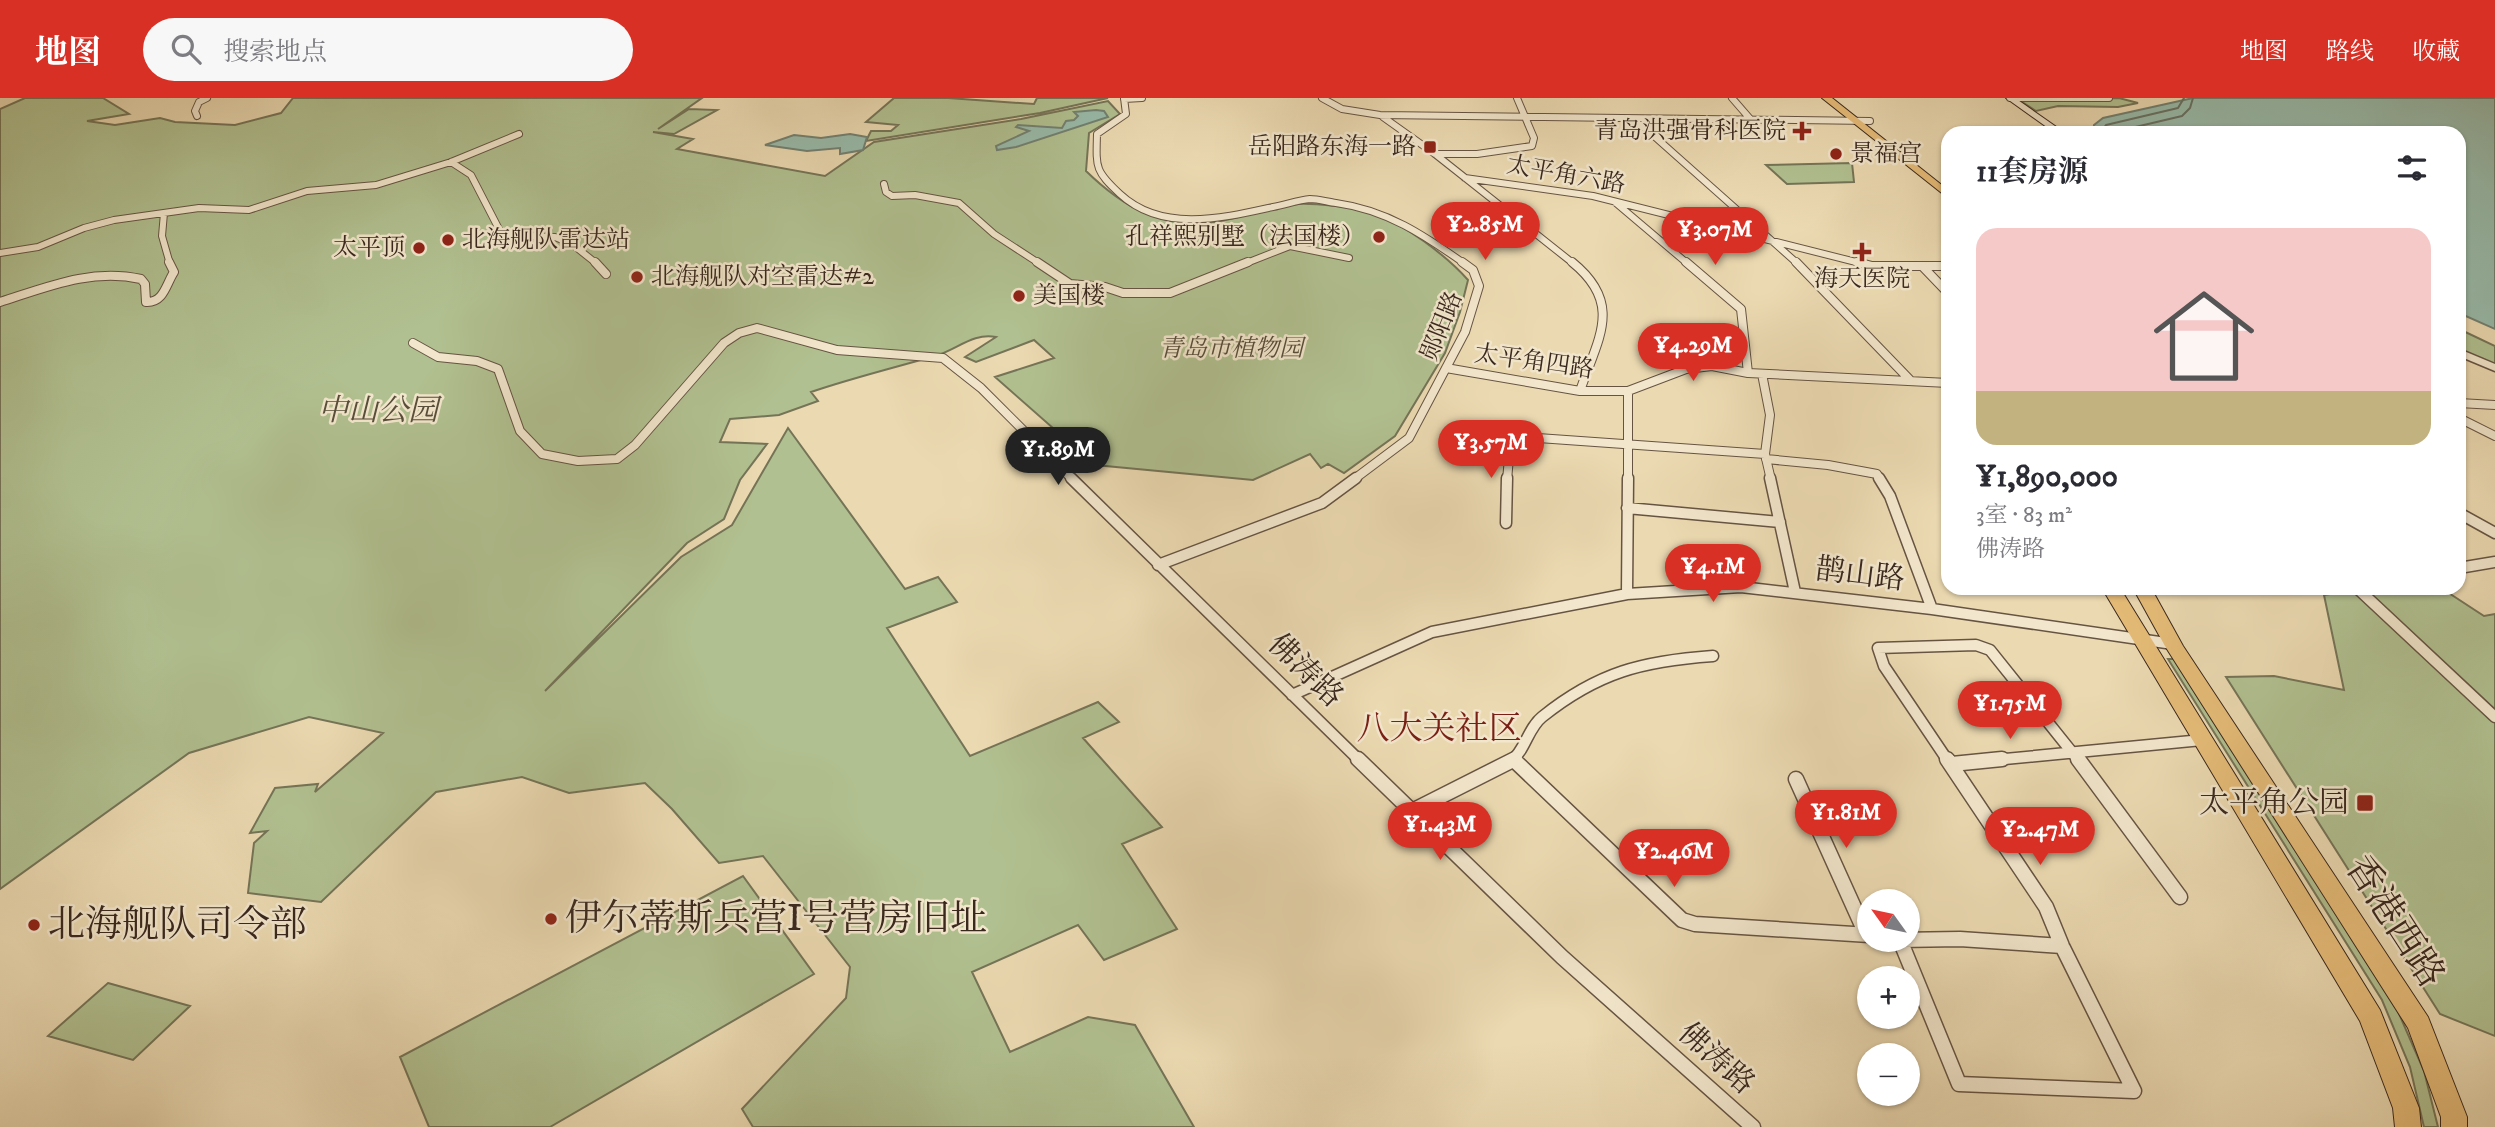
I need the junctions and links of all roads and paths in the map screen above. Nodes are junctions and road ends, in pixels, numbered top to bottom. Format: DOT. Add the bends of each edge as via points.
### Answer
graph roads {
  1 [pos="207,98"];
  2 [pos="1124,98"];
  3 [pos="1142,98"];
  4 [pos="1322,98"];
  5 [pos="1517,98"];
  6 [pos="1732,98"];
  7 [pos="1826,98"];
  8 [pos="1840,98"];
  9 [pos="2009,98"];
  10 [pos="2109,98"];
  11 [pos="2083,99"];
  12 [pos="1380,115"];
  13 [pos="197,116"];
  14 [pos="1525,118"];
  15 [pos="1636,120"];
  16 [pos="1752,121"];
  17 [pos="1870,121"];
  18 [pos="1856,122"];
  19 [pos="2046,126"];
  20 [pos="2051,126"];
  21 [pos="519,134"];
  22 [pos="1435,154"];
  23 [pos="451,163"];
  24 [pos="1941,175"];
  25 [pos="1465,178"];
  26 [pos="884,184"];
  27 [pos="1941,189"];
  28 [pos="1612,201"];
  29 [pos="164,214"];
  30 [pos="1778,244"];
  31 [pos="0,253"];
  32 [pos="1349,258"];
  33 [pos="1941,266"];
  34 [pos="1923,267"];
  35 [pos="606,274"];
  36 [pos="1941,286"];
  37 [pos="0,302"];
  38 [pos="413,343"];
  39 [pos="2466,355"];
  40 [pos="1446,368"];
  41 [pos="2495,368"];
  42 [pos="1748,373"];
  43 [pos="1762,374"];
  44 [pos="1911,381"];
  45 [pos="1941,383"];
  46 [pos="1580,391"];
  47 [pos="1628,391"];
  48 [pos="2466,403"];
  49 [pos="2495,405"];
  50 [pos="2466,422"];
  51 [pos="2495,436"];
  52 [pos="1627,444"];
  53 [pos="1766,457"];
  54 [pos="1627,508"];
  55 [pos="2466,517"];
  56 [pos="1506,523"];
  57 [pos="1780,523"];
  58 [pos="2495,533"];
  59 [pos="2495,562"];
  60 [pos="1158,565"];
  61 [pos="2466,567"];
  62 [pos="1795,592"];
  63 [pos="1627,594"];
  64 [pos="2115,595"];
  65 [pos="2146,595"];
  66 [pos="2364,595"];
  67 [pos="1933,609"];
  68 [pos="2143,641"];
  69 [pos="2173,644"];
  70 [pos="1713,656"];
  71 [pos="1292,695"];
  72 [pos="2495,717"];
  73 [pos="2202,740"];
  74 [pos="2072,751"];
  75 [pos="1514,760"];
  76 [pos="1952,764"];
  77 [pos="1796,779"];
  78 [pos="1412,811"];
  79 [pos="2180,897"];
  80 [pos="1857,911"];
  81 [pos="1857,934"];
  82 [pos="1920,940"];
  83 [pos="2062,946"];
  84 [pos="1905,952"];
  85 [pos="1753,1127"];
  86 [pos="2408,1127"];
  87 [pos="2454,1127"];
  1 -- 13 [label="street" via="199,102"];
  2 -- 3 [label="street"];
  2 -- 40 [label="street, 郧阳路" via="1126,114 1097,134 1100,176 1133,205 1160,220 1217,219 1317,200 1371,208 1422,233 1473,270 1479,286 1465,332"];
  4 -- 12 [label="street" via="1342,109"];
  5 -- 14 [label="street"];
  6 -- 16 [label="street"];
  7 -- 18 [label="main road"];
  8 -- 17 [label="main road"];
  9 -- 11 [label="street"];
  9 -- 19 [label="main road"];
  9 -- 20 [label="main road"];
  10 -- 11 [label="street"];
  12 -- 14 [label="street"];
  12 -- 22 [label="street"];
  14 -- 15 [label="street"];
  14 -- 22 [label="street" via="1534,138 1532,146"];
  15 -- 16 [label="street"];
  15 -- 30 [label="street"];
  16 -- 18 [label="street"];
  17 -- 18 [label="street"];
  17 -- 24 [label="main road"];
  18 -- 27 [label="main road"];
  21 -- 23 [label="street"];
  22 -- 25 [label="street"];
  23 -- 29 [label="street" via="376,185 300,192 249,210 199,208"];
  23 -- 35 [label="street" via="467,170 476,182 502,235 566,239"];
  25 -- 28 [label="street, 太平角六路"];
  25 -- 46 [label="street" via="1590,277 1600,295 1604,320"];
  26 -- 32 [label="street" via="892,196 959,203 994,234 1070,284 1123,293 1170,293 1290,246"];
  28 -- 30 [label="street, 太平角六路"];
  28 -- 42 [label="street" via="1741,309"];
  29 -- 31 [label="street" via="102,222 38,247"];
  29 -- 37 [label="street" via="160,228 165,258 174,272 158,302 146,302 141,279 115,274"];
  30 -- 34 [label="street, 太平角六路" via="1872,266"];
  30 -- 44 [label="street"];
  33 -- 34 [label="street, 太平角六路"];
  34 -- 36 [label="street"];
  38 -- 60 [label="street, 佛涛路" via="438,357 477,361 498,369 520,431 542,454 578,461 617,459 635,445 724,343 739,333 757,328 837,350 943,358 981,388"];
  39 -- 41 [label="street"];
  40 -- 46 [label="street, 太平角四路"];
  40 -- 60 [label="street, 郧阳路" via="1409,438 1322,503"];
  42 -- 43 [label="street, 太平角四路"];
  42 -- 47 [label="street, 太平角四路" via="1712,366 1686,369"];
  43 -- 44 [label="street, 太平角四路"];
  43 -- 53 [label="street" via="1770,415"];
  44 -- 45 [label="street, 太平角四路"];
  46 -- 47 [label="street, 太平角四路"];
  47 -- 52 [label="street"];
  48 -- 49 [label="street"];
  50 -- 51 [label="street"];
  52 -- 53 [label="street"];
  52 -- 54 [label="street"];
  52 -- 56 [label="street" via="1511,436"];
  53 -- 57 [label="street"];
  53 -- 67 [label="street" via="1877,474 1890,496"];
  54 -- 57 [label="street"];
  54 -- 63 [label="street"];
  55 -- 58 [label="street"];
  57 -- 62 [label="street"];
  59 -- 61 [label="street"];
  60 -- 71 [label="street, 佛涛路"];
  62 -- 63 [label="street, 鹊山路" via="1741,587"];
  62 -- 67 [label="street, 鹊山路"];
  63 -- 71 [label="street, 鹊山路" via="1432,632"];
  64 -- 68 [label="main road"];
  65 -- 69 [label="main road, 香港西路"];
  66 -- 72 [label="street"];
  67 -- 68 [label="street, 鹊山路"];
  68 -- 69 [label="street, 鹊山路"];
  68 -- 73 [label="main road"];
  69 -- 87 [label="main road, 香港西路" via="2418,1024"];
  70 -- 75 [label="street" via="1660,660 1596,680 1539,719"];
  71 -- 78 [label="street, 佛涛路"];
  73 -- 74 [label="street"];
  73 -- 86 [label="main road" via="2371,1017 2406,1108"];
  74 -- 76 [label="street"];
  74 -- 76 [label="street" via="1990,650 1976,645 1878,648 1884,666"];
  74 -- 79 [label="street"];
  75 -- 78 [label="street"];
  75 -- 81 [label="street" via="1682,920"];
  76 -- 83 [label="street" via="2046,907"];
  77 -- 80 [label="street"];
  78 -- 85 [label="street, 佛涛路" via="1562,957"];
  82 -- 83 [label="street"];
  83 -- 84 [label="street" via="2134,1091 1959,1084"];
}
